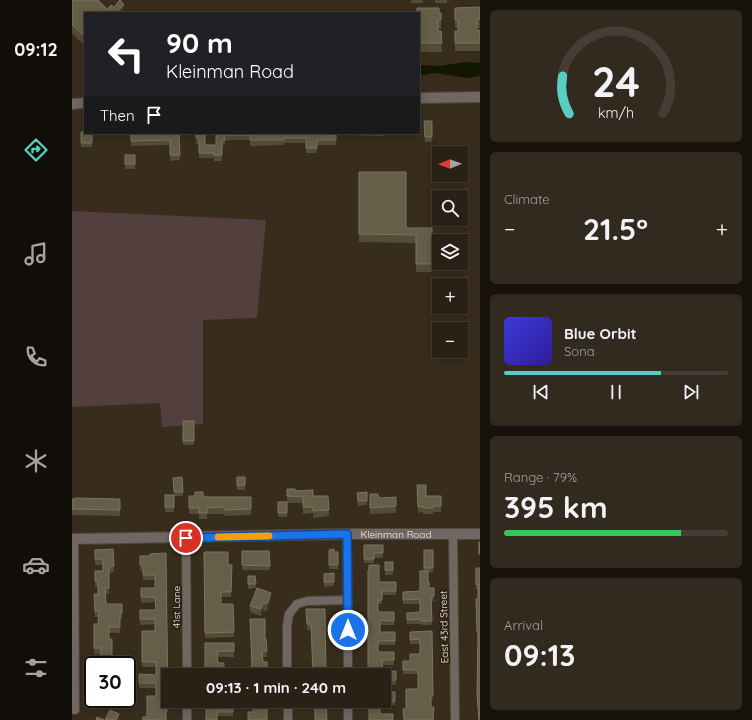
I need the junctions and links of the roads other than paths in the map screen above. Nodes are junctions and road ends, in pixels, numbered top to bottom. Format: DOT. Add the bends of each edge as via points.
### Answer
graph roads {
  1 [pos="480,97"];
  2 [pos="420,98"];
  3 [pos="72,104"];
  4 [pos="84,104"];
  5 [pos="347,534"];
  6 [pos="453,534"];
  7 [pos="480,534"];
  8 [pos="186,538"];
  9 [pos="73,539"];
  10 [pos="347,600"];
  11 [pos="187,668"];
  12 [pos="287,668"];
  13 [pos="348,668"];
  14 [pos="187,708"];
  15 [pos="288,708"];
  16 [pos="348,708"];
  17 [pos="75,710"];
  18 [pos="187,720"];
  19 [pos="288,720"];
  20 [pos="348,720"];
  21 [pos="455,720"];
  1 -- 2 [label="street"];
  3 -- 4 [label="street"];
  5 -- 6 [label="street, Kleinman Road"];
  5 -- 8 [label="street, Kleinman Road"];
  5 -- 10 [label="street"];
  6 -- 7 [label="street, Kleinman Road"];
  6 -- 21 [label="street, East 43rd Street"];
  8 -- 9 [label="street, Kleinman Road"];
  8 -- 11 [label="street, 41st Lane"];
  9 -- 17 [label="street"];
  10 -- 12 [label="street" via="307,601 297,604 289,614 287,626"];
  10 -- 13 [label="street"];
  14 -- 18 [label="street"];
  15 -- 19 [label="street"];
  16 -- 20 [label="street"];
}
